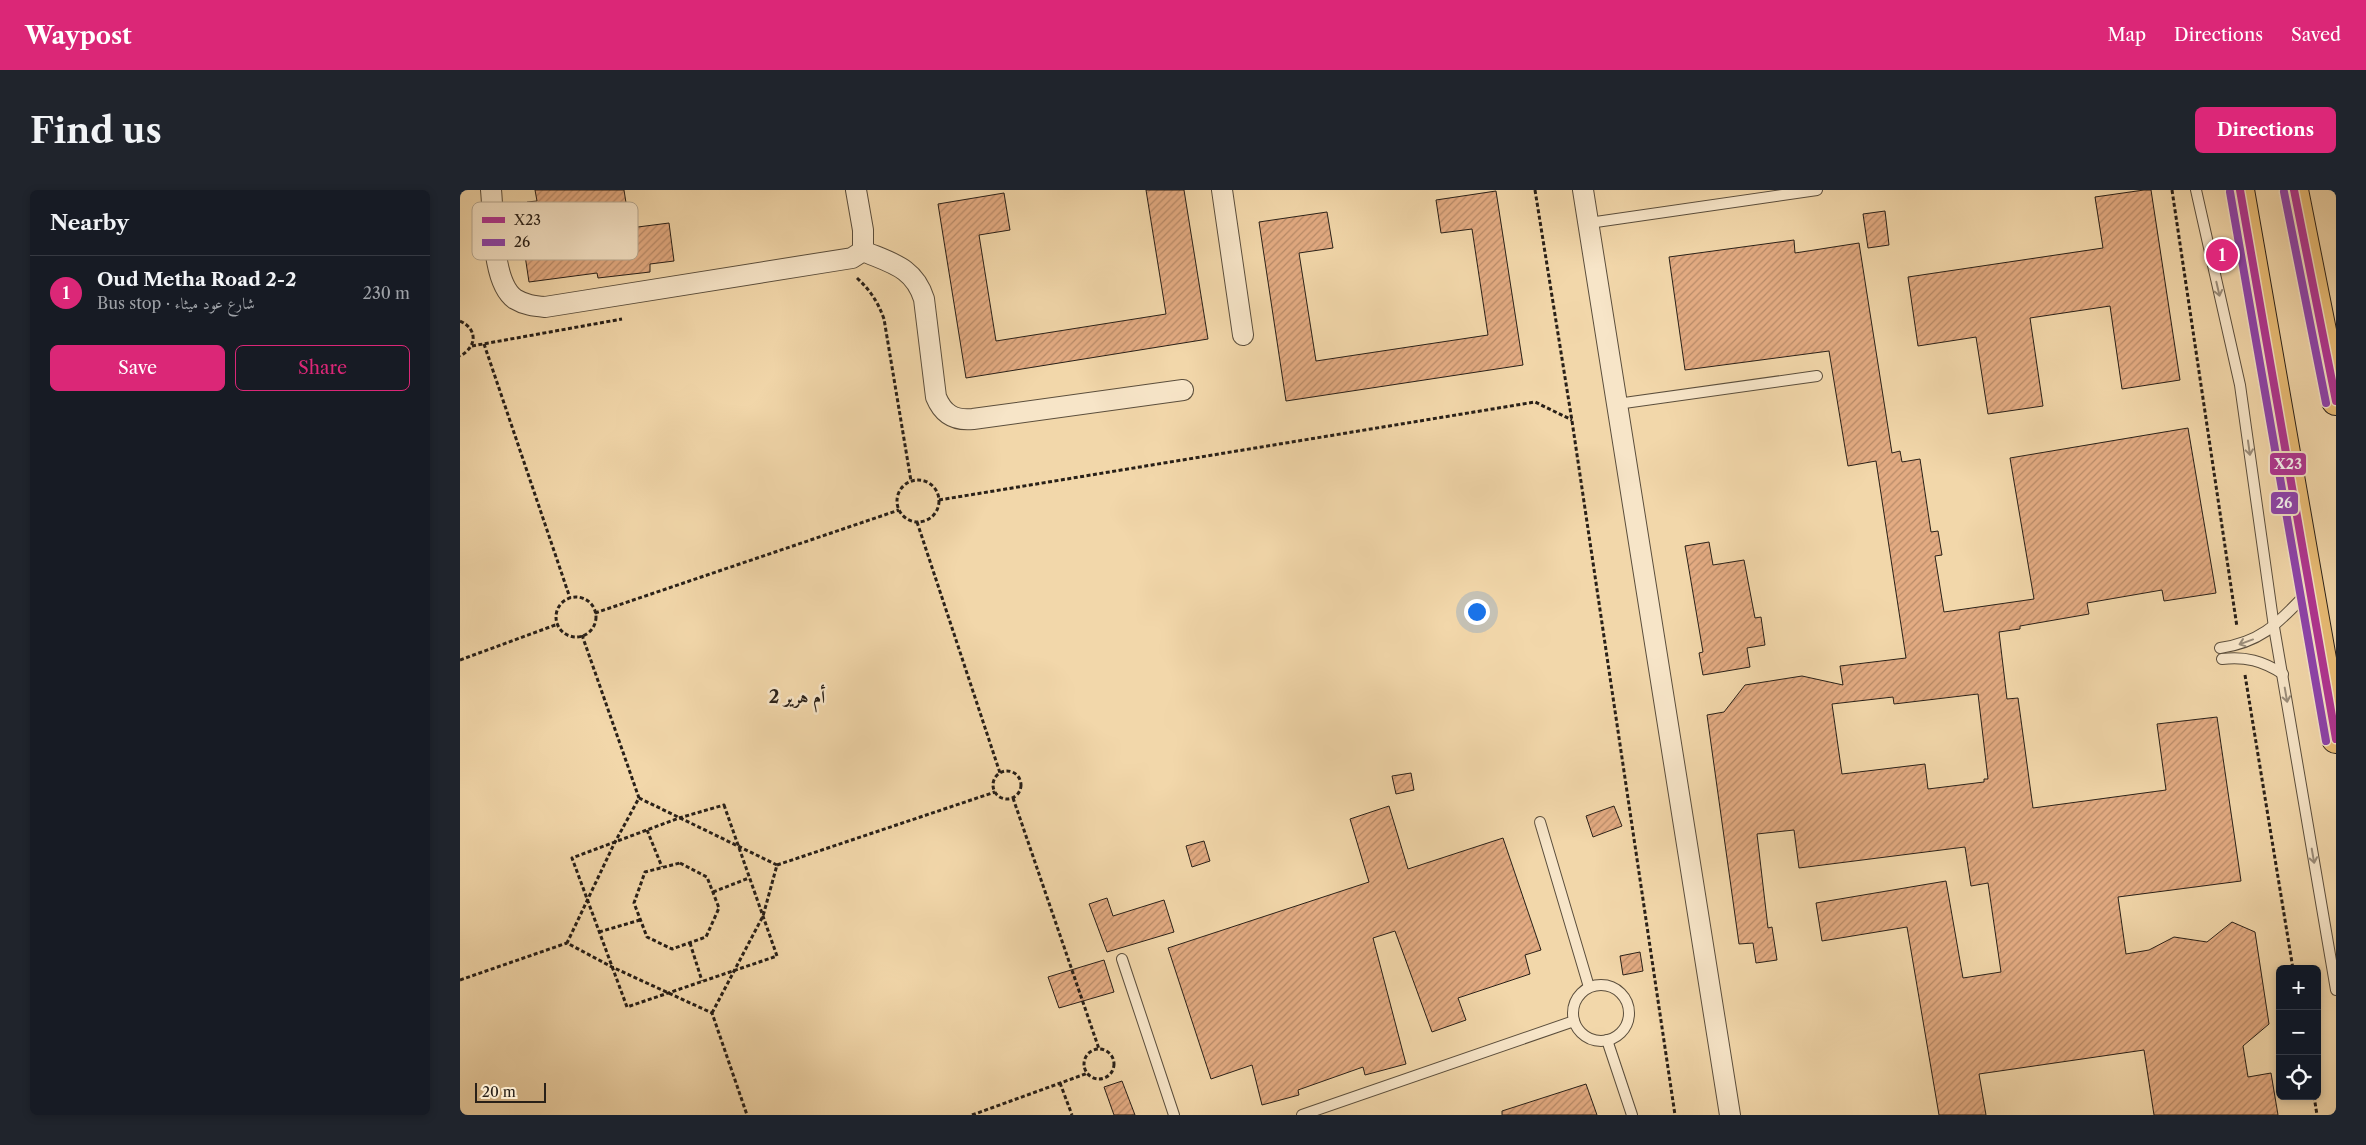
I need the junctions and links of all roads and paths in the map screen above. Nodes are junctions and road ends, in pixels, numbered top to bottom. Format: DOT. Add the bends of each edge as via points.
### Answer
graph roads {
  1 [pos="856,190"];
  2 [pos="1222,190"];
  3 [pos="1536,190"];
  4 [pos="1583,190"];
  5 [pos="1817,190"];
  6 [pos="2172,190"];
  7 [pos="2196,190"];
  8 [pos="2240,190"];
  9 [pos="2294,190"];
  10 [pos="1589,223"];
  11 [pos="863,251"];
  12 [pos="498,260"];
  13 [pos="840,260"];
  14 [pos="460,321"];
  15 [pos="1243,335"];
  16 [pos="484,344"];
  17 [pos="460,356"];
  18 [pos="1817,376"];
  19 [pos="2335,386"];
  20 [pos="1183,390"];
  21 [pos="1617,404"];
  22 [pos="1572,420"];
  23 [pos="911,481"];
  24 [pos="939,500"];
  25 [pos="899,510"];
  26 [pos="917,522"];
  27 [pos="2310,590"];
  28 [pos="570,598"];
  29 [pos="596,613"];
  30 [pos="558,624"];
  31 [pos="2274,627"];
  32 [pos="582,635"];
  33 [pos="2240,644"];
  34 [pos="2220,648"];
  35 [pos="2242,658"];
  36 [pos="2222,659"];
  37 [pos="460,660"];
  38 [pos="2283,674"];
  39 [pos="2336,739"];
  40 [pos="1000,773"];
  41 [pos="995,792"];
  42 [pos="638,798"];
  43 [pos="1012,798"];
  44 [pos="679,818"];
  45 [pos="1540,822"];
  46 [pos="647,830"];
  47 [pos="614,844"];
  48 [pos="738,846"];
  49 [pos="777,865"];
  50 [pos="662,867"];
  51 [pos="749,878"];
  52 [pos="713,892"];
  53 [pos="587,902"];
  54 [pos="763,916"];
  55 [pos="640,920"];
  56 [pos="599,932"];
  57 [pos="567,943"];
  58 [pos="690,943"];
  59 [pos="1122,959"];
  60 [pos="2292,965"];
  61 [pos="612,967"];
  62 [pos="733,970"];
  63 [pos="460,980"];
  64 [pos="702,982"];
  65 [pos="1590,987"];
  66 [pos="2336,990"];
  67 [pos="669,993"];
  68 [pos="712,1013"];
  69 [pos="1574,1021"];
  70 [pos="1607,1040"];
  71 [pos="1098,1049"];
  72 [pos="1088,1073"];
  73 [pos="1060,1084"];
  74 [pos="2315,1100"];
  75 [pos="747,1115"];
  76 [pos="972,1115"];
  77 [pos="1072,1115"];
  78 [pos="1174,1115"];
  79 [pos="1302,1115"];
  80 [pos="1632,1115"];
  81 [pos="1675,1115"];
  82 [pos="1730,1115"];
  83 [pos="2317,1115"];
  1 -- 11 [label="street"];
  2 -- 15 [label="street"];
  3 -- 22 [label="path"];
  4 -- 10 [label="street"];
  5 -- 10 [label="lane"];
  6 -- 33 [label="path"];
  7 -- 31 [label="lane, one-way" via="2240,385"];
  8 -- 27 [label="main road"];
  9 -- 19 [label="main road"];
  10 -- 21 [label="street"];
  11 -- 13 [label="street" via="852,258"];
  11 -- 20 [label="street" via="904,269 920,288 936,397 940,408 949,416 960,420 973,419"];
  12 -- 13 [label="street" via="504,286 514,298 529,306 545,307"];
  13 -- 23 [label="path" via="869,289 884,319"];
  14 -- 17 [label="path" via="472,330 474,338 472,346"];
  16 -- 28 [label="path"];
  18 -- 21 [label="lane"];
  21 -- 82 [label="street"];
  22 -- 24 [label="path" via="1535,402"];
  22 -- 81 [label="path"];
  23 -- 24 [label="path" via="930,483"];
  23 -- 25 [label="path" via="904,484 897,496"];
  24 -- 26 [label="path" via="930,518"];
  25 -- 26 [label="path"];
  25 -- 29 [label="path"];
  26 -- 40 [label="path"];
  27 -- 31 [label="lane"];
  27 -- 39 [label="main road"];
  28 -- 29 [label="path" via="589,602"];
  28 -- 30 [label="path" via="560,605"];
  29 -- 32 [label="path" via="594,626"];
  30 -- 32 [label="path" via="566,634"];
  30 -- 37 [label="path"];
  31 -- 33 [label="lane, one-way"];
  31 -- 38 [label="lane"];
  32 -- 42 [label="path"];
  33 -- 34 [label="lane"];
  35 -- 36 [label="lane"];
  35 -- 38 [label="lane" via="2260,662"];
  35 -- 60 [label="path"];
  38 -- 66 [label="lane, one-way"];
  40 -- 41 [label="path" via="994,781"];
  40 -- 43 [label="path" via="1010,771 1021,781 1020,792"];
  41 -- 43 [label="path" via="1002,798"];
  41 -- 49 [label="path"];
  42 -- 44 [label="path"];
  42 -- 47 [label="path"];
  43 -- 71 [label="path"];
  44 -- 46 [label="path"];
  44 -- 48 [label="path"];
  44 -- 48 [label="path" via="724,805"];
  45 -- 65 [label="lane"];
  46 -- 47 [label="path"];
  46 -- 50 [label="path"];
  47 -- 53 [label="path"];
  47 -- 53 [label="path" via="572,858"];
  48 -- 49 [label="path"];
  48 -- 51 [label="path"];
  49 -- 54 [label="path"];
  50 -- 52 [label="path" via="680,863 707,877"];
  50 -- 55 [label="path" via="645,872 634,903"];
  51 -- 52 [label="path"];
  51 -- 54 [label="path"];
  52 -- 58 [label="path" via="719,908 706,938"];
  53 -- 56 [label="path"];
  53 -- 57 [label="path"];
  54 -- 62 [label="path"];
  54 -- 62 [label="path" via="777,956"];
  55 -- 56 [label="path"];
  55 -- 58 [label="path" via="646,937 672,949"];
  56 -- 61 [label="path"];
  57 -- 61 [label="path"];
  57 -- 63 [label="path"];
  58 -- 64 [label="path"];
  59 -- 78 [label="lane"];
  61 -- 67 [label="path"];
  61 -- 67 [label="path" via="627,1007"];
  62 -- 64 [label="path"];
  62 -- 68 [label="path"];
  64 -- 67 [label="path"];
  65 -- 69 [label="lane" via="1575,1001"];
  65 -- 70 [label="lane" via="1608,985 1624,995 1628,1004 1628,1022 1616,1037"];
  67 -- 68 [label="path"];
  68 -- 75 [label="path"];
  69 -- 70 [label="lane" via="1583,1035 1599,1041"];
  69 -- 79 [label="lane"];
  70 -- 80 [label="lane"];
  71 -- 72 [label="path" via="1092,1050 1084,1061"];
  71 -- 72 [label="path" via="1111,1054 1114,1066 1106,1077 1100,1079"];
  72 -- 73 [label="path"];
  73 -- 76 [label="path"];
  73 -- 77 [label="path"];
  74 -- 83 [label="path"];
}
